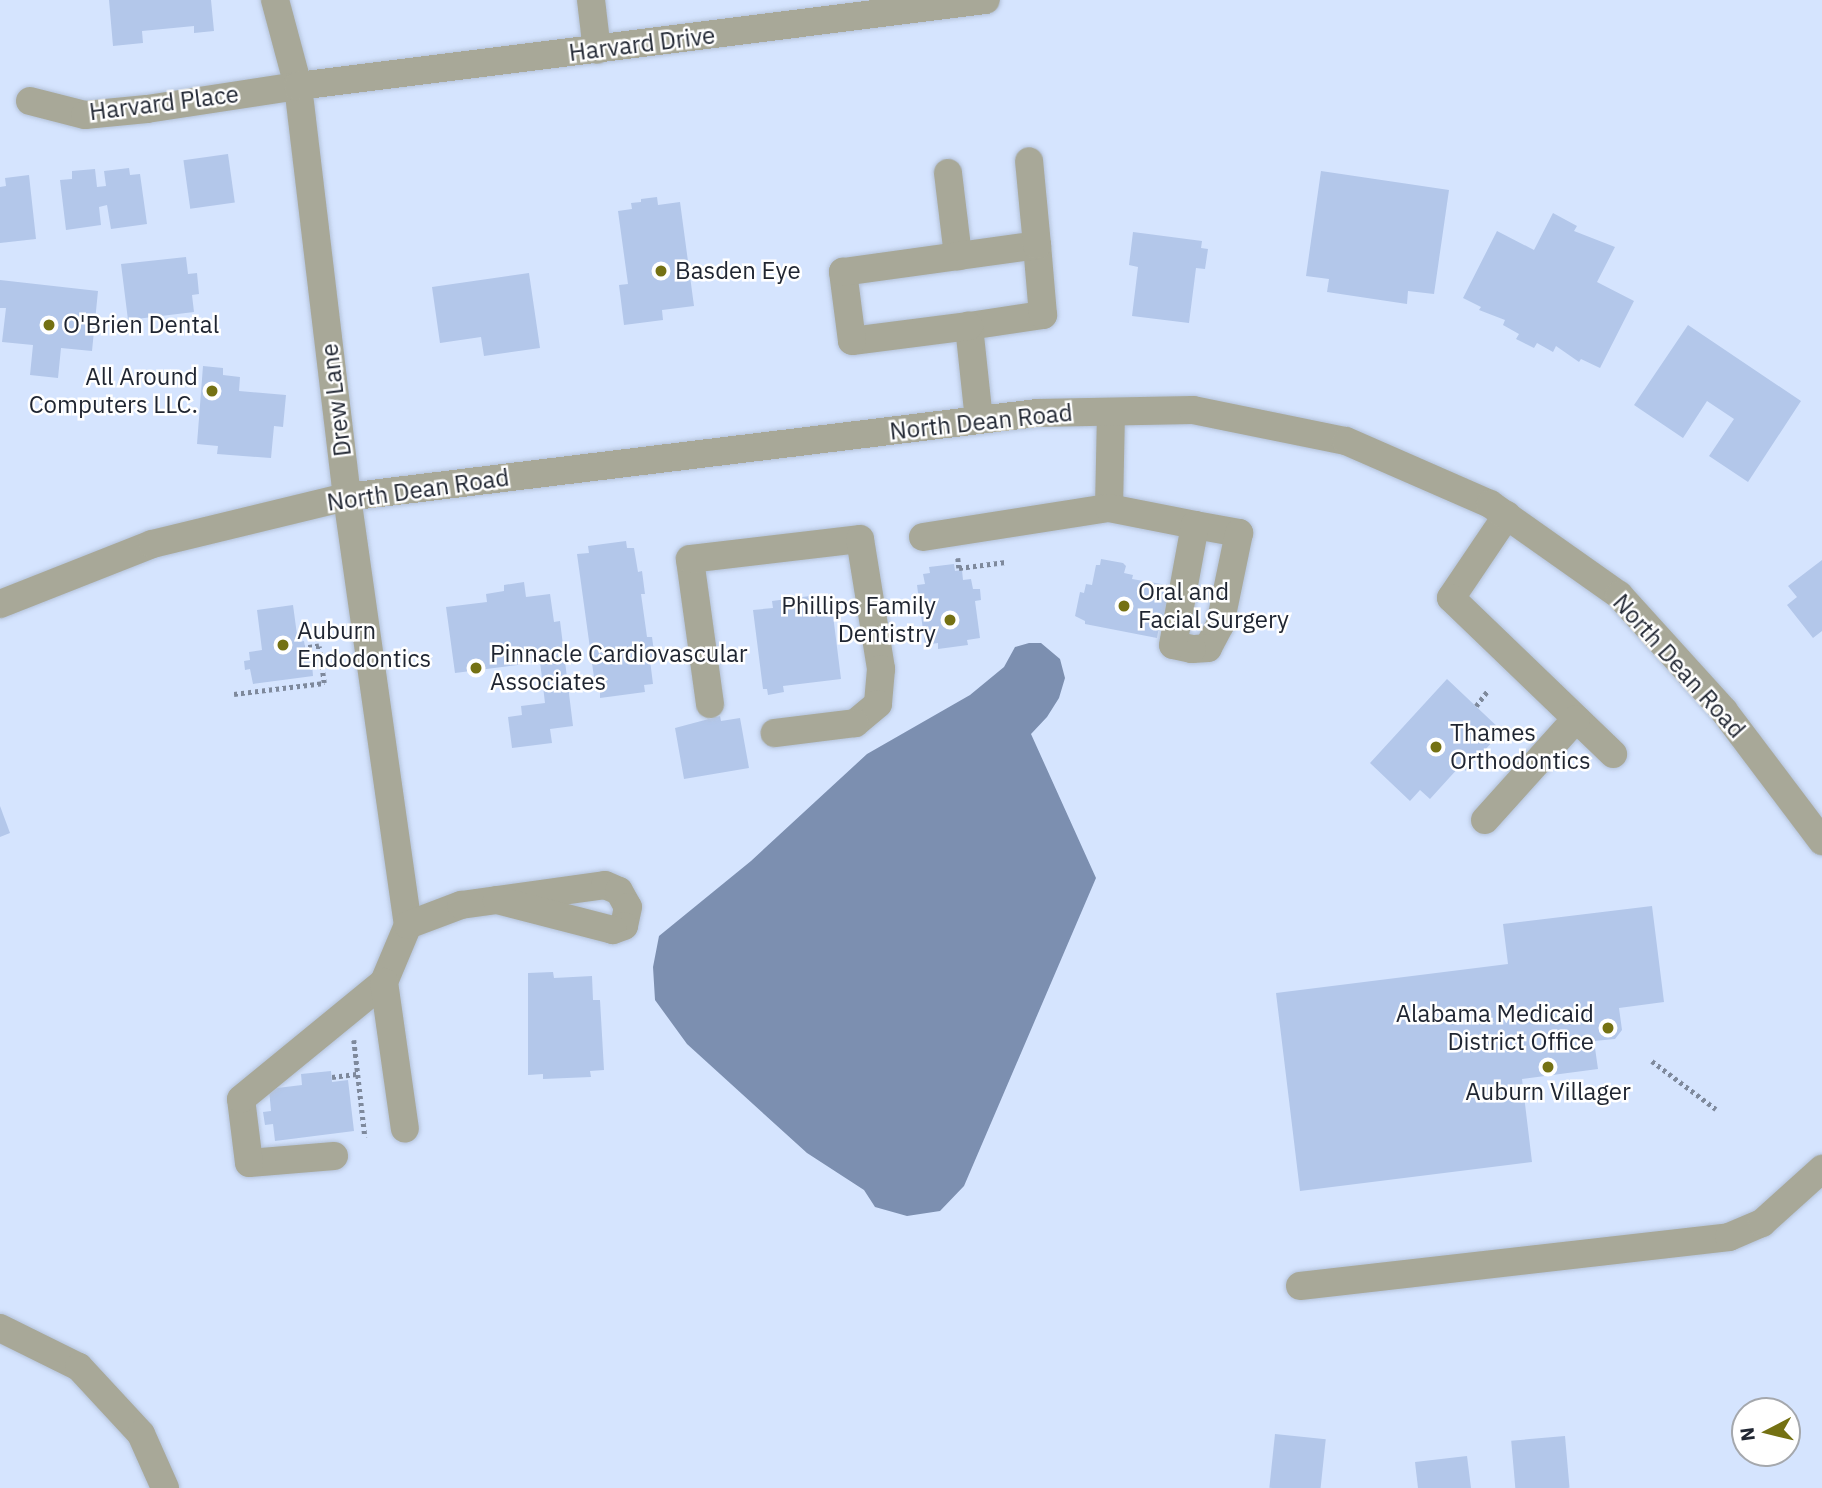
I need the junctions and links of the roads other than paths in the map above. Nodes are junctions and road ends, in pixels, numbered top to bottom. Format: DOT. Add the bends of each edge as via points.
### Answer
graph roads {
  1 [pos="275,0"];
  2 [pos="591,0"];
  3 [pos="986,0"];
  4 [pos="898,6"];
  5 [pos="597,50"];
  6 [pos="298,86"];
  7 [pos="30,101"];
  8 [pos="1030,161"];
  9 [pos="948,173"];
  10 [pos="1037,245"];
  11 [pos="958,256"];
  12 [pos="969,326"];
  13 [pos="1111,412"];
  14 [pos="979,420"];
  15 [pos="347,497"];
  16 [pos="1109,508"];
  17 [pos="1507,515"];
  18 [pos="1195,524"];
  19 [pos="923,537"];
  20 [pos="0,604"];
  21 [pos="710,704"];
  22 [pos="1576,719"];
  23 [pos="775,733"];
  24 [pos="1613,754"];
  25 [pos="1485,820"];
  26 [pos="1822,841"];
  27 [pos="497,900"];
  28 [pos="408,925"];
  29 [pos="384,982"];
  30 [pos="405,1129"];
  31 [pos="334,1156"];
  32 [pos="1822,1169"];
  33 [pos="1300,1286"];
  34 [pos="0,1328"];
  35 [pos="165,1488"];
  1 -- 6 [label="street, Drew Lane"];
  2 -- 5 [label="street"];
  3 -- 4 [label="street, Harvard Drive"];
  4 -- 5 [label="street, Harvard Drive"];
  5 -- 6 [label="street, Harvard Drive"];
  6 -- 7 [label="street, Harvard Place" via="85,115"];
  6 -- 15 [label="street, Drew Lane"];
  8 -- 10 [label="street"];
  9 -- 11 [label="street"];
  10 -- 11 [label="street"];
  10 -- 12 [label="street" via="1043,315"];
  11 -- 12 [label="street" via="843,272 852,341"];
  12 -- 14 [label="street"];
  13 -- 14 [label="street, North Dean Road"];
  13 -- 16 [label="street"];
  13 -- 17 [label="street, North Dean Road" via="1193,410 1346,441"];
  14 -- 15 [label="street, North Dean Road"];
  15 -- 20 [label="street, North Dean Road" via="152,544"];
  15 -- 28 [label="street, Drew Lane"];
  16 -- 18 [label="street"];
  16 -- 19 [label="street"];
  17 -- 22 [label="street" via="1451,598"];
  17 -- 26 [label="street, North Dean Road" via="1619,595 1724,711"];
  18 -- 18 [label="street" via="1239,533 1220,625 1208,648 1192,649 1173,645"];
  21 -- 23 [label="street" via="690,559 860,539 881,669 878,704 855,723"];
  22 -- 24 [label="street"];
  22 -- 25 [label="street"];
  27 -- 28 [label="street" via="461,905"];
  28 -- 29 [label="street"];
  29 -- 30 [label="street"];
  29 -- 31 [label="street" via="240,1099 249,1163"];
  32 -- 33 [label="street" via="1762,1223 1729,1237"];
  34 -- 35 [label="street" via="79,1367 141,1434"];
}
